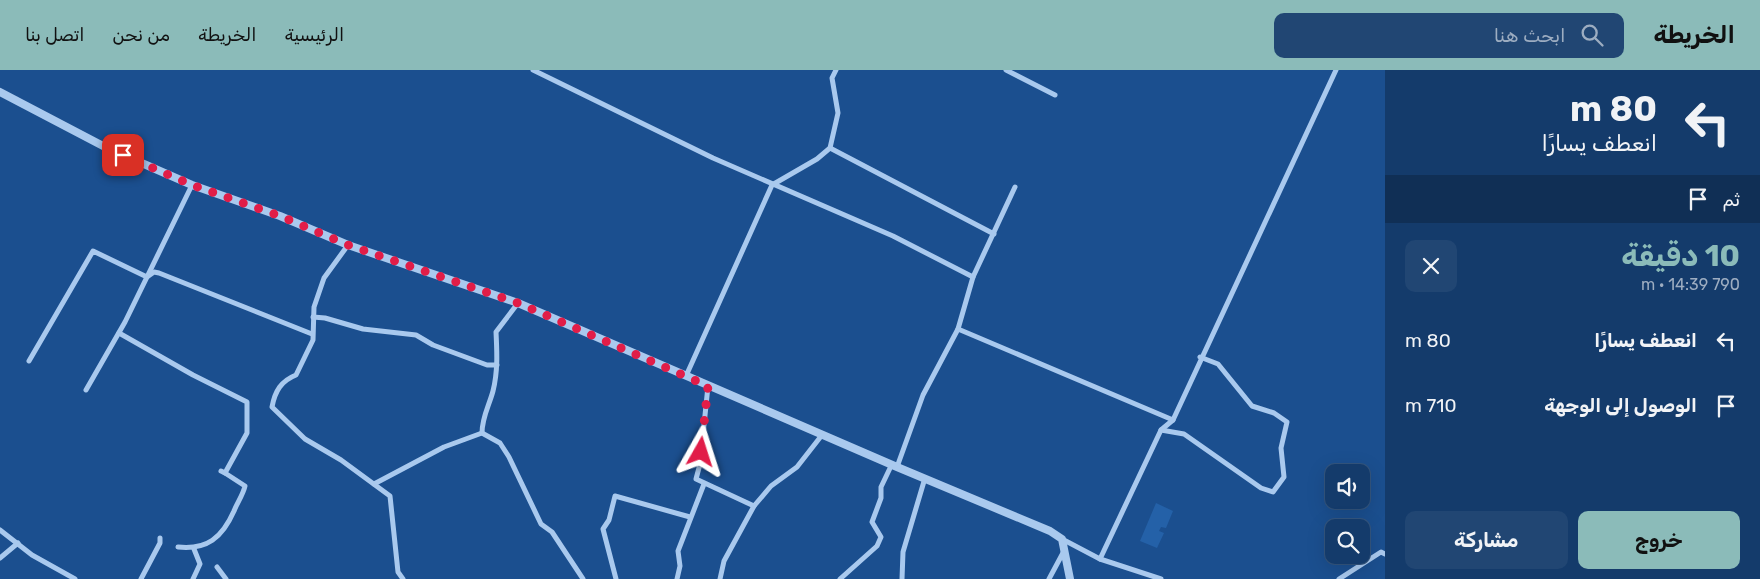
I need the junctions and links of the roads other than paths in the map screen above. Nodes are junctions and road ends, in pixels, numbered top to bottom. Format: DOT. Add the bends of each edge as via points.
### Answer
graph roads {
  1 [pos="533,70"];
  2 [pos="836,70"];
  3 [pos="1006,70"];
  4 [pos="1336,70"];
  5 [pos="0,92"];
  6 [pos="1055,95"];
  7 [pos="830,148"];
  8 [pos="192,185"];
  9 [pos="772,185"];
  10 [pos="1015,187"];
  11 [pos="994,234"];
  12 [pos="348,245"];
  13 [pos="147,276"];
  14 [pos="973,277"];
  15 [pos="518,303"];
  16 [pos="313,318"];
  17 [pos="958,329"];
  18 [pos="119,333"];
  19 [pos="312,334"];
  20 [pos="1200,357"];
  21 [pos="28,360"];
  22 [pos="497,366"];
  23 [pos="686,376"];
  24 [pos="708,386"];
  25 [pos="86,390"];
  26 [pos="1173,420"];
  27 [pos="1161,430"];
  28 [pos="482,433"];
  29 [pos="822,435"];
  30 [pos="894,466"];
  31 [pos="925,478"];
  32 [pos="374,484"];
  33 [pos="704,484"];
  34 [pos="754,506"];
  35 [pos="690,517"];
  36 [pos="0,530"];
  37 [pos="160,538"];
  38 [pos="1062,538"];
  39 [pos="18,543"];
  40 [pos="178,547"];
  41 [pos="194,549"];
  42 [pos="1064,550"];
  43 [pos="1385,554"];
  44 [pos="0,558"];
  45 [pos="1100,559"];
  46 [pos="218,567"];
  47 [pos="903,578"];
  48 [pos="75,579"];
  49 [pos="141,579"];
  50 [pos="193,579"];
  51 [pos="226,579"];
  52 [pos="403,579"];
  53 [pos="583,579"];
  54 [pos="616,579"];
  55 [pos="677,579"];
  56 [pos="720,579"];
  57 [pos="840,579"];
  58 [pos="1049,579"];
  59 [pos="1070,579"];
  60 [pos="1161,579"];
  61 [pos="1339,579"];
  1 -- 9 [label="street"];
  2 -- 7 [label="street" via="832,78 838,113"];
  3 -- 6 [label="street"];
  4 -- 20 [label="street"];
  5 -- 8 [label="street" via="106,147"];
  7 -- 9 [label="street"];
  7 -- 11 [label="street"];
  8 -- 12 [label="street" via="280,216"];
  8 -- 13 [label="street"];
  9 -- 14 [label="street" via="786,188 893,236"];
  9 -- 23 [label="street"];
  10 -- 11 [label="street"];
  11 -- 14 [label="street"];
  12 -- 15 [label="street"];
  12 -- 16 [label="street" via="324,278"];
  13 -- 18 [label="street"];
  13 -- 19 [label="street" via="159,273"];
  13 -- 21 [label="street" via="91,252"];
  14 -- 17 [label="street"];
  15 -- 22 [label="street" via="496,332"];
  15 -- 23 [label="street"];
  16 -- 19 [label="street"];
  16 -- 22 [label="street" via="363,329 416,335 433,345"];
  17 -- 26 [label="street"];
  17 -- 30 [label="street" via="923,395"];
  18 -- 25 [label="street"];
  18 -- 41 [label="street" via="248,402 247,433 223,472 245,488 229,524 214,540"];
  19 -- 32 [label="street" via="313,340 296,375 284,380 274,396 272,407 306,439"];
  20 -- 26 [label="street"];
  20 -- 27 [label="street" via="1218,364 1252,406 1274,413 1287,422 1281,448 1284,477 1273,492 1261,488 1184,434"];
  22 -- 28 [label="street" via="482,421"];
  23 -- 24 [label="street"];
  24 -- 29 [label="street"];
  24 -- 33 [label="street" via="696,478"];
  26 -- 27 [label="street"];
  27 -- 45 [label="street"];
  28 -- 32 [label="street" via="444,447"];
  28 -- 53 [label="street" via="500,443 541,524 552,532"];
  29 -- 30 [label="street"];
  29 -- 34 [label="street" via="797,467 771,486"];
  30 -- 31 [label="street"];
  30 -- 57 [label="street" via="881,487 881,498 872,522 882,537 877,546"];
  31 -- 38 [label="street" via="1050,530"];
  31 -- 47 [label="street" via="903,552"];
  32 -- 52 [label="street" via="390,496 398,572"];
  33 -- 34 [label="street"];
  33 -- 35 [label="street"];
  34 -- 56 [label="street" via="724,561"];
  35 -- 54 [label="street" via="615,496 609,520 603,529"];
  35 -- 55 [label="street" via="678,551 680,566"];
  36 -- 39 [label="street"];
  37 -- 49 [label="street"];
  38 -- 42 [label="street"];
  38 -- 45 [label="street"];
  39 -- 44 [label="street"];
  39 -- 48 [label="street" via="32,555"];
  40 -- 41 [label="street"];
  41 -- 50 [label="street" via="200,564"];
  42 -- 58 [label="street"];
  42 -- 59 [label="street"];
  43 -- 61 [label="street" via="1382,552"];
  45 -- 60 [label="street"];
  46 -- 51 [label="street"];
}
